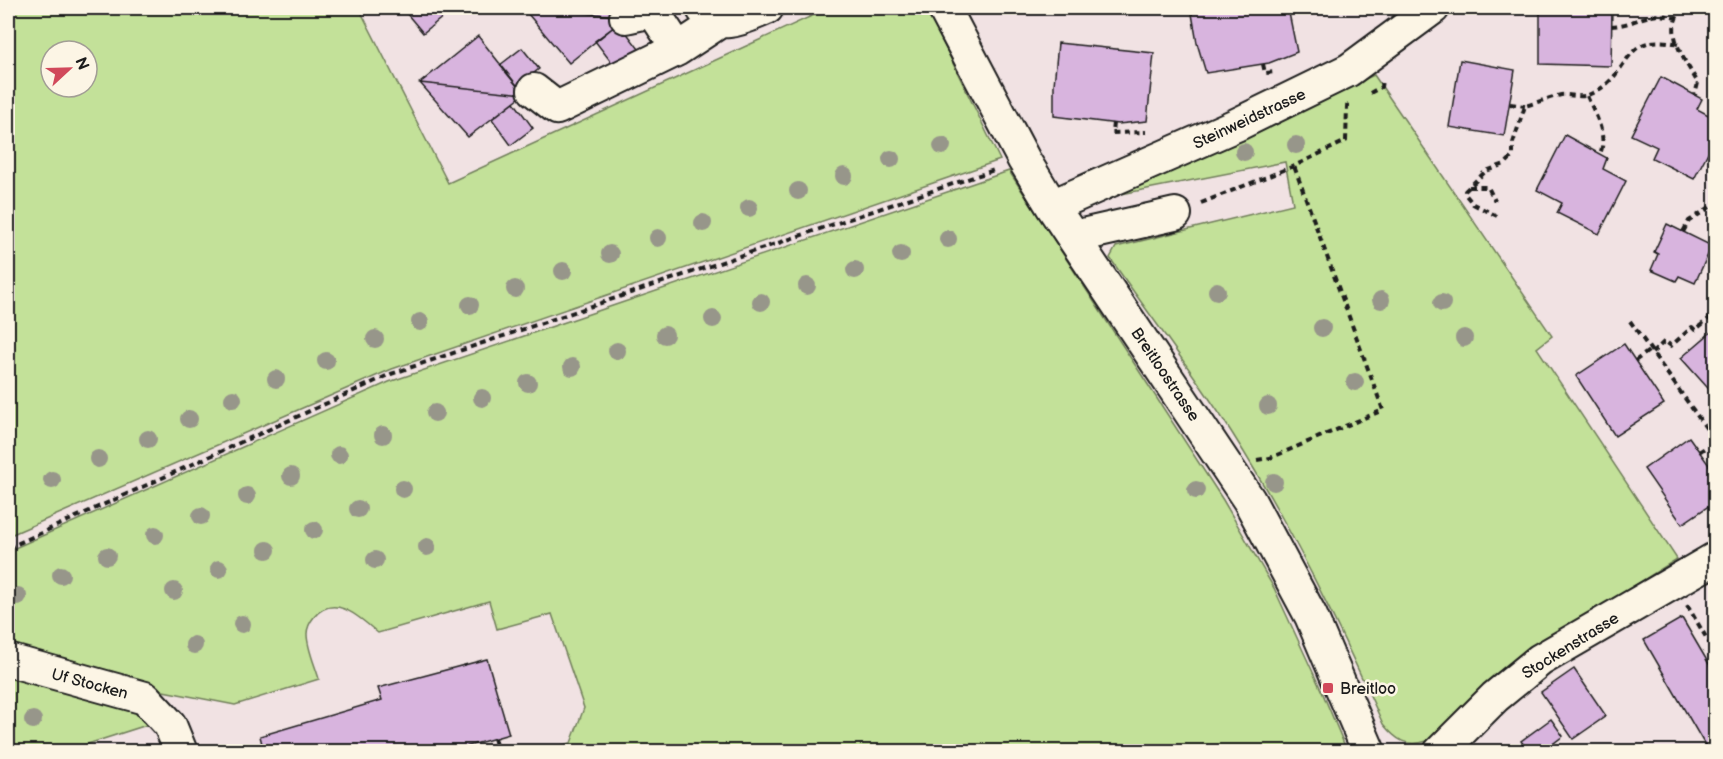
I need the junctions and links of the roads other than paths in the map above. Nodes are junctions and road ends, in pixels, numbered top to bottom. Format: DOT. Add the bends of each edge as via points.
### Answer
graph roads {
  1 [pos="767,8"];
  2 [pos="944,8"];
  3 [pos="1433,8"];
  4 [pos="710,15"];
  5 [pos="627,17"];
  6 [pos="678,49"];
  7 [pos="534,90"];
  8 [pos="1052,206"];
  9 [pos="1175,214"];
  10 [pos="1072,237"];
  11 [pos="1716,558"];
  12 [pos="8,660"];
  13 [pos="181,752"];
  14 [pos="1369,752"];
  15 [pos="1440,752"];
  1 -- 4 [label="street" via="734,21"];
  2 -- 8 [label="street, Breitloostrasse"];
  3 -- 8 [label="street, Steinweidstrasse" via="1349,70"];
  4 -- 6 [label="street"];
  5 -- 6 [label="street" via="653,11"];
  6 -- 7 [label="street" via="557,108"];
  8 -- 10 [label="street, Breitloostrasse"];
  9 -- 10 [label="street"];
  10 -- 14 [label="street, Breitloostrasse" via="1249,500 1311,616"];
  11 -- 15 [label="street, Stockenstrasse" via="1540,660 1495,697"];
  12 -- 13 [label="street, Uf Stocken" via="145,698 170,725"];
}
